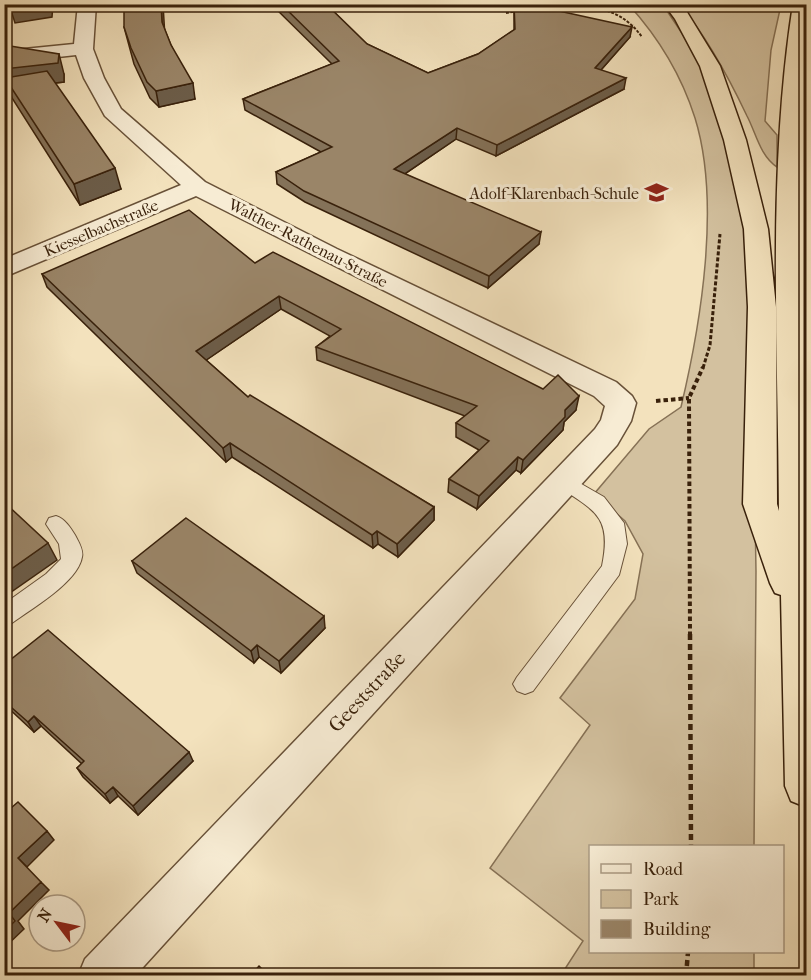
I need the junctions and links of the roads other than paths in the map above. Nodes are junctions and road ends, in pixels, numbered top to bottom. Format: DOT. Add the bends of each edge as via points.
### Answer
graph roads {
  1 [pos="87,4"];
  2 [pos="672,4"];
  3 [pos="802,4"];
  4 [pos="83,49"];
  5 [pos="4,57"];
  6 [pos="198,187"];
  7 [pos="4,269"];
  8 [pos="621,403"];
  9 [pos="564,481"];
  10 [pos="56,524"];
  11 [pos="798,611"];
  12 [pos="4,616"];
  13 [pos="525,684"];
  14 [pos="807,786"];
  15 [pos="102,975"];
  1 -- 4 [label="street, Walther-Rathenau-Straße"];
  2 -- 11 [label="highway" via="710,66 735,140 756,229 762,307 760,504"];
  3 -- 11 [label="highway" via="791,117 788,237"];
  4 -- 5 [label="street"];
  4 -- 6 [label="street, Walther-Rathenau-Straße" via="112,112"];
  6 -- 7 [label="street, Kiesselbachstraße"];
  6 -- 8 [label="street, Walther-Rathenau-Straße" via="605,389"];
  8 -- 9 [label="street, Geeststraße" via="606,437"];
  9 -- 13 [label="lane" via="597,502 614,523 617,544 612,569"];
  9 -- 15 [label="street, Geeststraße"];
  10 -- 12 [label="lane" via="71,550 71,562"];
  11 -- 14 [label="highway"];
}
